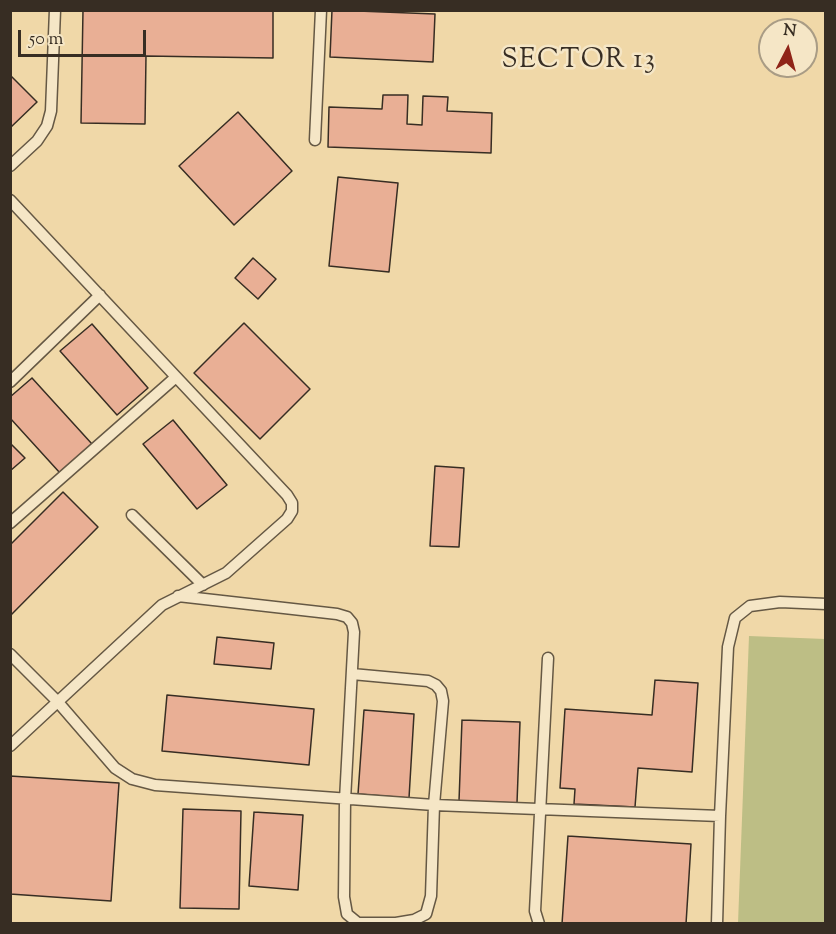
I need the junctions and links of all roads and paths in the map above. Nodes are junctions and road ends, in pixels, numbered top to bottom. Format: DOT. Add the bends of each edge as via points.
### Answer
graph roads {
  1 [pos="55,10"];
  2 [pos="321,10"];
  3 [pos="315,140"];
  4 [pos="10,166"];
  5 [pos="10,200"];
  6 [pos="100,295"];
  7 [pos="176,377"];
  8 [pos="10,382"];
  9 [pos="132,515"];
  10 [pos="10,523"];
  11 [pos="203,585"];
  12 [pos="178,596"];
  13 [pos="825,604"];
  14 [pos="10,654"];
  15 [pos="548,658"];
  16 [pos="352,674"];
  17 [pos="57,701"];
  18 [pos="10,746"];
  19 [pos="345,800"];
  20 [pos="434,805"];
  21 [pos="541,810"];
  22 [pos="720,816"];
  23 [pos="539,924"];
  24 [pos="717,924"];
  1 -- 4 [label="lane" via="47,126"];
  2 -- 3 [label="lane"];
  5 -- 6 [label="lane"];
  6 -- 7 [label="lane"];
  6 -- 8 [label="lane"];
  7 -- 10 [label="lane"];
  7 -- 11 [label="lane" via="292,502 287,519 226,573"];
  9 -- 11 [label="lane"];
  11 -- 12 [label="lane"];
  12 -- 16 [label="lane" via="347,617 354,632"];
  12 -- 17 [label="lane" via="162,605"];
  13 -- 22 [label="lane" via="780,602 750,606 735,618 728,647"];
  14 -- 17 [label="lane"];
  15 -- 21 [label="lane"];
  16 -- 19 [label="lane"];
  16 -- 20 [label="lane" via="428,681 441,691"];
  17 -- 18 [label="lane"];
  17 -- 19 [label="lane" via="115,768 132,779 155,785"];
  19 -- 20 [label="lane"];
  19 -- 20 [label="lane" via="344,897 347,914 358,923 396,923 426,914 431,896"];
  20 -- 21 [label="lane"];
  21 -- 22 [label="lane"];
  21 -- 23 [label="lane" via="535,911"];
  22 -- 24 [label="lane"];
}
